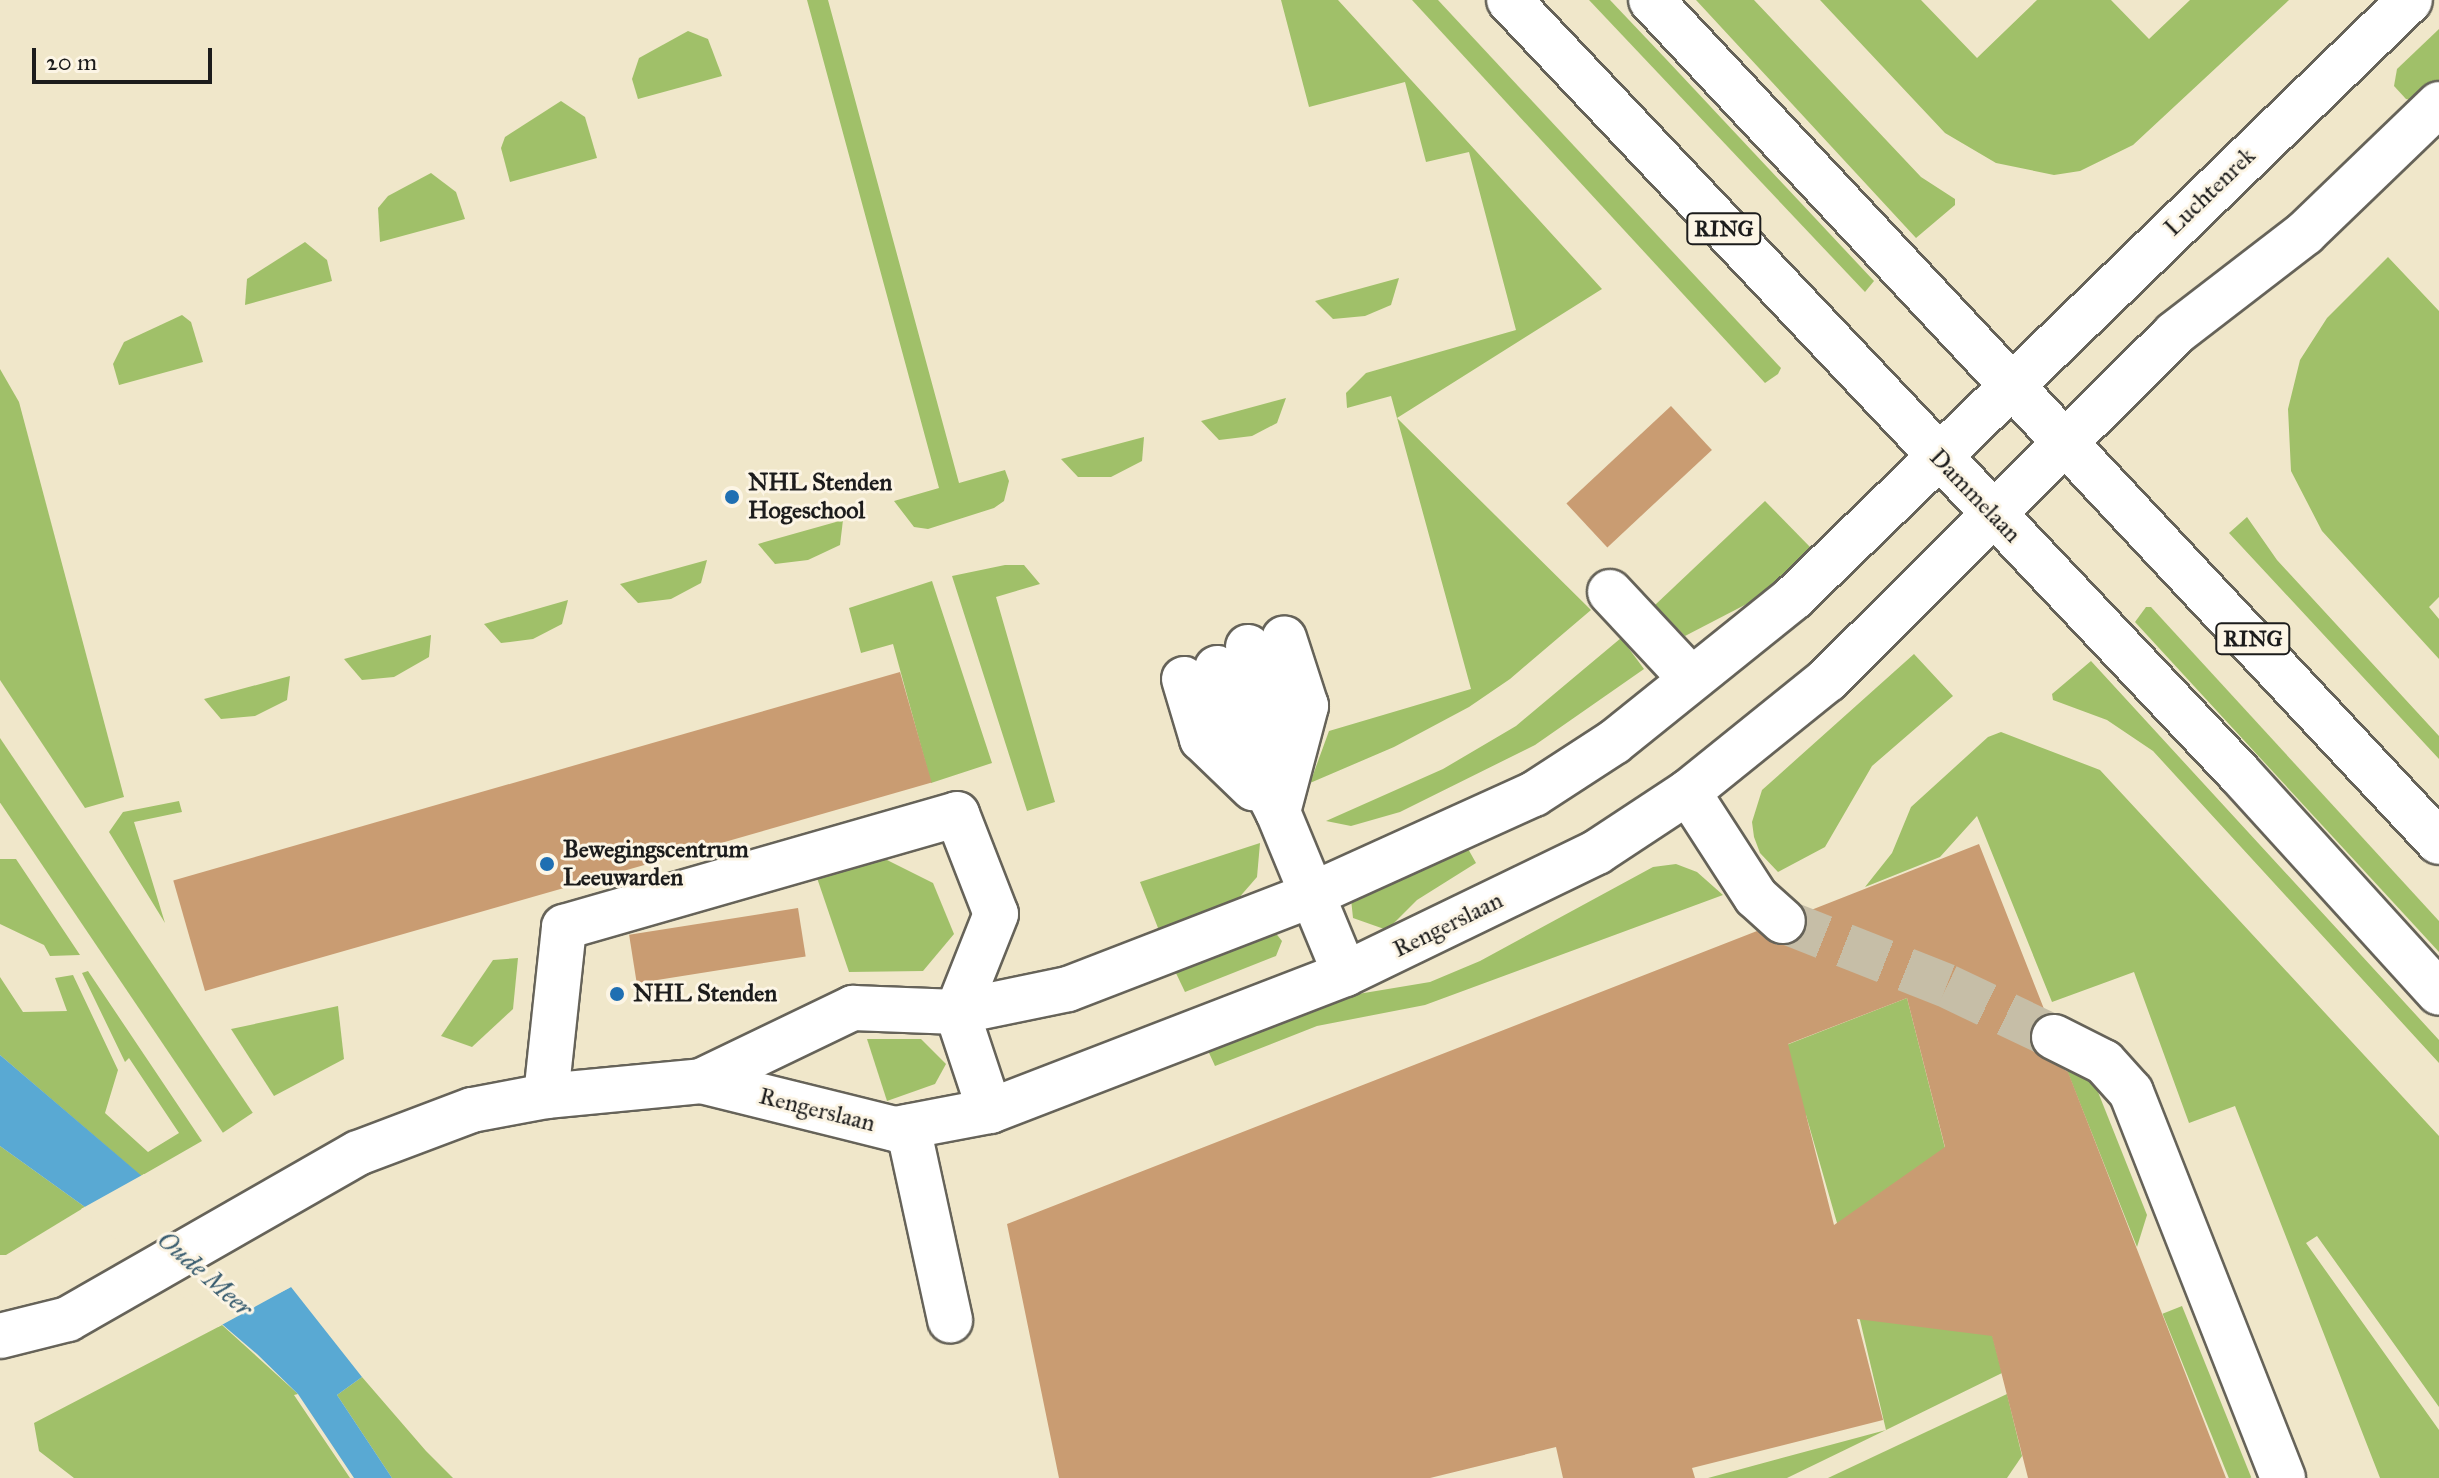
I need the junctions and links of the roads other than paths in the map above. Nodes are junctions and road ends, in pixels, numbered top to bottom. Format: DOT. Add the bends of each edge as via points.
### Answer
graph roads {
  1 [pos="1509,0"];
  2 [pos="1651,0"];
  3 [pos="2410,0"];
  4 [pos="2439,104"];
  5 [pos="2012,385"];
  6 [pos="2065,439"];
  7 [pos="1938,459"];
  8 [pos="1992,513"];
  9 [pos="1610,592"];
  10 [pos="1691,679"];
  11 [pos="1688,792"];
  12 [pos="1278,812"];
  13 [pos="2439,842"];
  14 [pos="1311,895"];
  15 [pos="1783,921"];
  16 [pos="1345,974"];
  17 [pos="2439,993"];
  18 [pos="957,1012"];
  19 [pos="2054,1037"];
  20 [pos="701,1081"];
  21 [pos="546,1096"];
  22 [pos="990,1111"];
  23 [pos="908,1127"];
  24 [pos="950,1320"];
  25 [pos="0,1336"];
  26 [pos="2283,1478"];
  1 -- 7 [label="street, Dammelaan / RING"];
  2 -- 5 [label="street, RING"];
  3 -- 5 [label="street, Luchtenrek"];
  4 -- 6 [label="street" via="2305,233 2174,334"];
  5 -- 6 [label="street, RING"];
  5 -- 7 [label="street, Rengerslaan"];
  6 -- 8 [label="street, Rengerslaan"];
  6 -- 13 [label="street, RING"];
  7 -- 8 [label="street, Dammelaan / RING"];
  7 -- 10 [label="street, Rengerslaan" via="1793,598"];
  8 -- 11 [label="street, Rengerslaan" via="1827,680"];
  8 -- 17 [label="street, Dammelaan / RING"];
  9 -- 10 [label="street"];
  10 -- 14 [label="street, Rengerslaan" via="1614,742 1534,794"];
  11 -- 15 [label="street" via="1756,897"];
  11 -- 16 [label="street, Rengerslaan" via="1597,852"];
  12 -- 12 [label="street" via="1306,706 1233,658 1235,728"];
  12 -- 14 [label="street"];
  14 -- 16 [label="street"];
  14 -- 18 [label="street, Rengerslaan" via="1068,989"];
  16 -- 22 [label="street, Rengerslaan"];
  18 -- 20 [label="street, Rengerslaan" via="853,1008"];
  18 -- 21 [label="street" via="996,914 957,814 564,927"];
  18 -- 22 [label="street"];
  19 -- 26 [label="street" via="2104,1062 2131,1092"];
  20 -- 21 [label="street, Rengerslaan"];
  20 -- 23 [label="street, Rengerslaan" via="895,1129"];
  21 -- 25 [label="street, Rengerslaan" via="472,1110 358,1153 68,1319"];
  22 -- 23 [label="street, Rengerslaan"];
  23 -- 24 [label="street"];
}
